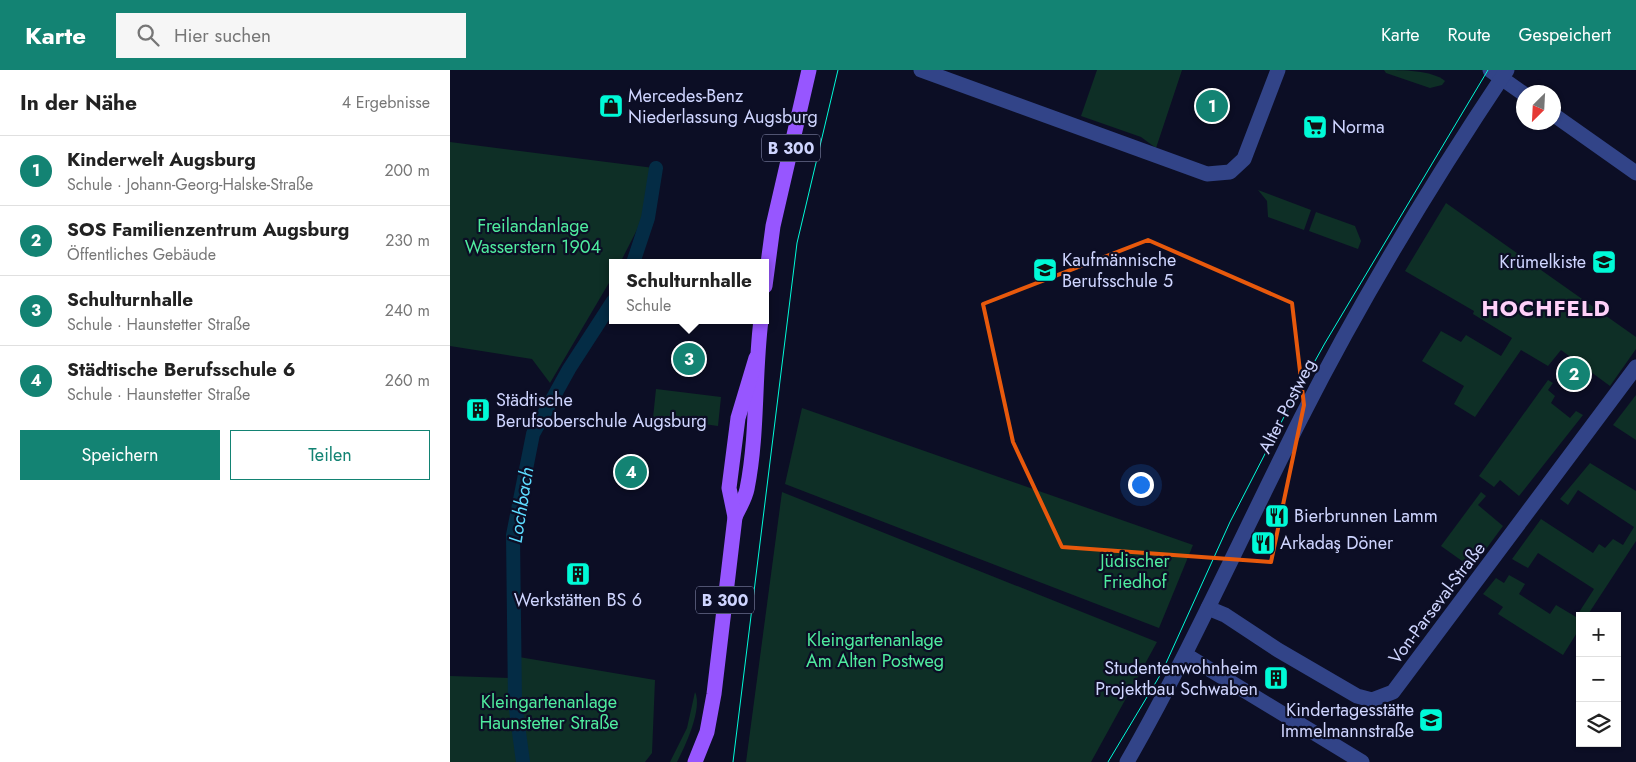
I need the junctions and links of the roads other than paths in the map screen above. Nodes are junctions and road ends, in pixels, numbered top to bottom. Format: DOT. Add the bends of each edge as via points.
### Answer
graph roads {
  1 [pos="809,70"];
  2 [pos="921,70"];
  3 [pos="1278,70"];
  4 [pos="1499,73"];
  5 [pos="960,77"];
  6 [pos="1516,87"];
  7 [pos="1561,120"];
  8 [pos="1636,173"];
  9 [pos="769,259"];
  10 [pos="760,324"];
  11 [pos="1636,367"];
  12 [pos="1208,608"];
  13 [pos="1186,655"];
  14 [pos="696,762"];
  15 [pos="1127,762"];
  16 [pos="1362,762"];
  1 -- 9 [label="main road, B 300" via="773,226"];
  2 -- 5 [label="street"];
  3 -- 5 [label="street" via="1244,159 1230,172 1207,174"];
  4 -- 6 [label="street, Alter Postweg"];
  4 -- 12 [label="street, Alter Postweg" via="1337,349"];
  7 -- 8 [label="street"];
  10 -- 14 [label="main road, B 300" via="756,358 738,418 729,488 735,517 714,694 708,732"];
  11 -- 12 [label="street, Von-Parseval-Straße" via="1394,692 1372,700 1357,696"];
  12 -- 13 [label="street, Alter Postweg"];
  13 -- 15 [label="street, Alter Postweg"];
  13 -- 16 [label="street"];
}
